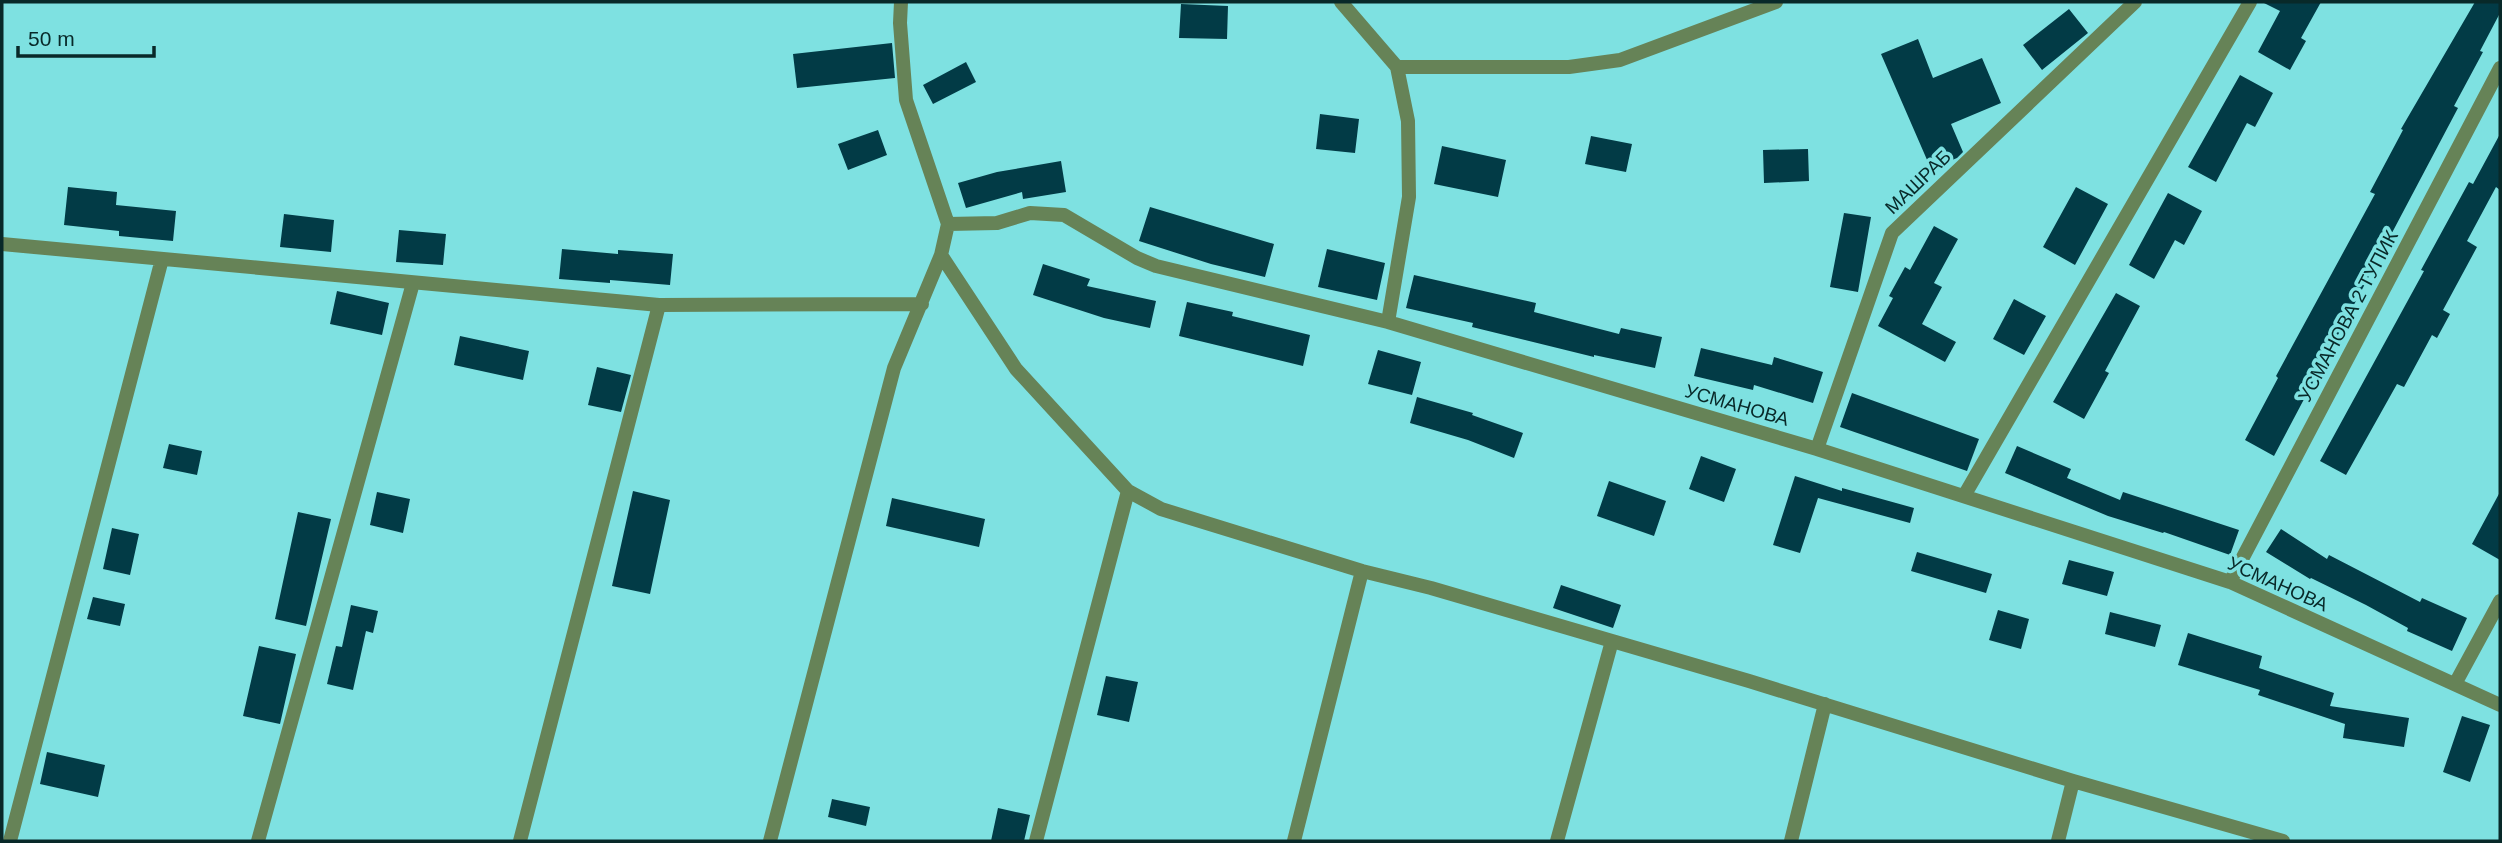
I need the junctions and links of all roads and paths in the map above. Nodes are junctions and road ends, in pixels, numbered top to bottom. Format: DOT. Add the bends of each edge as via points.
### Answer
graph roads {
  1 [pos="901,2"];
  2 [pos="1341,2"];
  3 [pos="1776,2"];
  4 [pos="2135,2"];
  5 [pos="2250,2"];
  6 [pos="1397,67"];
  7 [pos="2500,68"];
  8 [pos="948,224"];
  9 [pos="2,244"];
  10 [pos="941,255"];
  11 [pos="162,259"];
  12 [pos="412,282"];
  13 [pos="922,304"];
  14 [pos="659,305"];
  15 [pos="1388,322"];
  16 [pos="1817,449"];
  17 [pos="1128,491"];
  18 [pos="1964,496"];
  19 [pos="1362,571"];
  20 [pos="2230,582"];
  21 [pos="2500,601"];
  22 [pos="1612,641"];
  23 [pos="2455,684"];
  24 [pos="1825,704"];
  25 [pos="2500,705"];
  26 [pos="2074,781"];
  27 [pos="10,841"];
  28 [pos="258,841"];
  29 [pos="520,841"];
  30 [pos="770,841"];
  31 [pos="1037,841"];
  32 [pos="1294,841"];
  33 [pos="1557,841"];
  34 [pos="1791,841"];
  35 [pos="2058,841"];
  36 [pos="2283,841"];
  1 -- 8 [label="street" via="906,100"];
  2 -- 6 [label="street"];
  3 -- 6 [label="street" via="1620,60 1569,67"];
  4 -- 16 [label="street, МАШРАБ" via="1892,233"];
  5 -- 18 [label="street"];
  6 -- 15 [label="street" via="1408,121 1409,197"];
  7 -- 20 [label="street, УСМАНОВА 2 ТУПИК"];
  8 -- 10 [label="street"];
  8 -- 15 [label="street, УСМАНОВА" via="997,223 1030,213 1064,215 1156,266"];
  9 -- 11 [label="street"];
  10 -- 13 [label="street"];
  10 -- 17 [label="street" via="1016,369"];
  11 -- 12 [label="street"];
  11 -- 27 [label="street"];
  12 -- 14 [label="street"];
  12 -- 28 [label="street"];
  13 -- 14 [label="street"];
  13 -- 30 [label="street" via="894,368"];
  14 -- 29 [label="street"];
  15 -- 16 [label="street, УСМАНОВА"];
  16 -- 18 [label="street, УСМАНОВА"];
  17 -- 19 [label="street" via="1161,509"];
  17 -- 31 [label="street"];
  18 -- 20 [label="street, УСМАНОВА"];
  19 -- 22 [label="street"];
  19 -- 32 [label="street"];
  20 -- 23 [label="street, УСМАНОВА"];
  21 -- 23 [label="street"];
  22 -- 24 [label="street"];
  22 -- 33 [label="street"];
  23 -- 25 [label="street, УСМАНОВА"];
  24 -- 26 [label="street"];
  24 -- 34 [label="street"];
  26 -- 35 [label="street"];
  26 -- 36 [label="street"];
}
